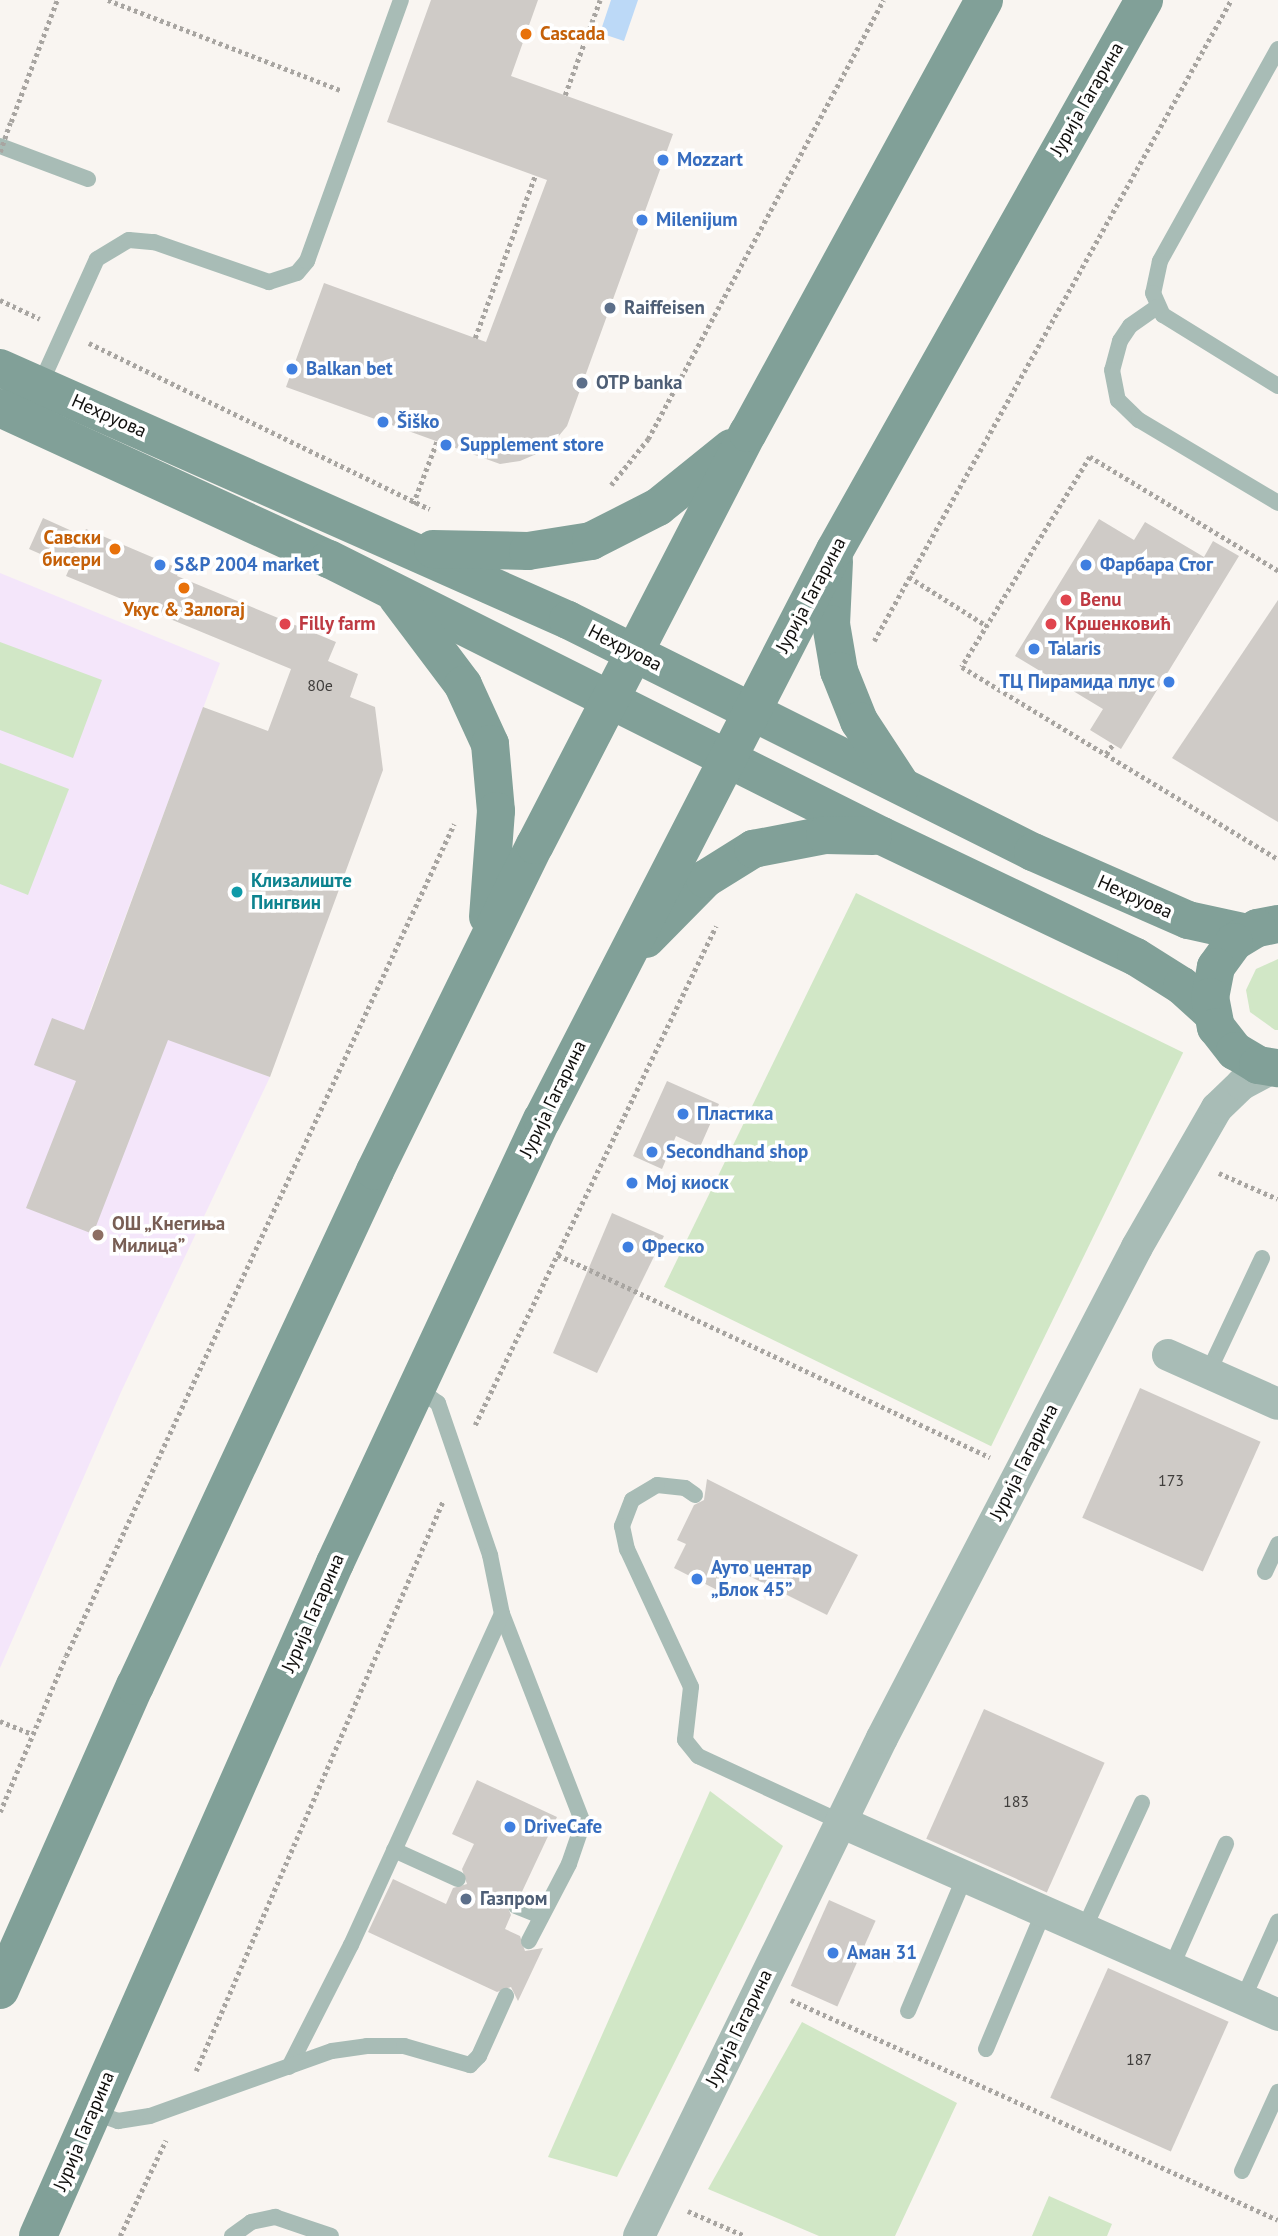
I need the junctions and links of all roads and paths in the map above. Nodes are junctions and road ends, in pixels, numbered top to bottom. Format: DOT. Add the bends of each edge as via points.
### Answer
graph roads {
  1 [pos="57,0"];
  2 [pos="108,0"];
  3 [pos="401,0"];
  4 [pos="600,0"];
  5 [pos="883,0"];
  6 [pos="1144,0"];
  7 [pos="1231,0"];
  8 [pos="982,2"];
  9 [pos="1278,49"];
  10 [pos="345,78"];
  11 [pos="565,95"];
  12 [pos="0,145"];
  13 [pos="0,152"];
  14 [pos="535,176"];
  15 [pos="88,179"];
  16 [pos="0,300"];
  17 [pos="1157,307"];
  18 [pos="65,331"];
  19 [pos="475,338"];
  20 [pos="0,368"];
  21 [pos="40,385"];
  22 [pos="1278,386"];
  23 [pos="0,408"];
  24 [pos="748,433"];
  25 [pos="437,441"];
  26 [pos="606,489"];
  27 [pos="414,503"];
  28 [pos="1278,503"];
  29 [pos="437,511"];
  30 [pos="1233,543"];
  31 [pos="410,547"];
  32 [pos="835,550"];
  33 [pos="1229,550"];
  34 [pos="1278,571"];
  35 [pos="909,577"];
  36 [pos="391,590"];
  37 [pos="987,626"];
  38 [pos="633,651"];
  39 [pos="846,692"];
  40 [pos="608,696"];
  41 [pos="749,711"];
  42 [pos="1113,744"];
  43 [pos="1106,754"];
  44 [pos="724,758"];
  45 [pos="904,789"];
  46 [pos="457,812"];
  47 [pos="882,836"];
  48 [pos="1278,859"];
  49 [pos="718,923"];
  50 [pos="1263,929"];
  51 [pos="482,951"];
  52 [pos="601,1000"];
  53 [pos="1218,1026"];
  54 [pos="1275,1068"];
  55 [pos="1217,1108"];
  56 [pos="1186,1159"];
  57 [pos="1278,1199"];
  58 [pos="558,1255"];
  59 [pos="1262,1258"];
  60 [pos="1168,1355"];
  61 [pos="1208,1373"];
  62 [pos="417,1388"];
  63 [pos="1278,1404"];
  64 [pos="459,1465"];
  65 [pos="1019,1470"];
  66 [pos="695,1495"];
  67 [pos="1278,1544"];
  68 [pos="1265,1572"];
  69 [pos="502,1614"];
  70 [pos="0,1721"];
  71 [pos="33,1734"];
  72 [pos="1142,1802"];
  73 [pos="0,1812"];
  74 [pos="841,1822"];
  75 [pos="1226,1844"];
  76 [pos="394,1850"];
  77 [pos="965,1876"];
  78 [pos="458,1879"];
  79 [pos="516,1906"];
  80 [pos="1044,1911"];
  81 [pos="541,1916"];
  82 [pos="1278,1922"];
  83 [pos="1084,1929"];
  84 [pos="529,1941"];
  85 [pos="1171,1968"];
  86 [pos="760,1986"];
  87 [pos="0,1990"];
  88 [pos="506,1996"];
  89 [pos="1243,1999"];
  90 [pos="908,2011"];
  91 [pos="1278,2015"];
  92 [pos="986,2049"];
  93 [pos="289,2067"];
  94 [pos="1278,2092"];
  95 [pos="182,2107"];
  96 [pos="92,2112"];
  97 [pos="1242,2171"];
  98 [pos="658,2198"];
  99 [pos="1278,2220"];
  100 [pos="38,2236"];
  101 [pos="120,2236"];
  102 [pos="232,2236"];
  103 [pos="331,2236"];
  104 [pos="639,2236"];
  105 [pos="745,2236"];
  1 -- 13 [label="path, bridge"];
  2 -- 10 [label="path" via="340,90"];
  3 -- 18 [label="lane" via="307,261 297,273 270,282 154,242 129,240 97,259"];
  4 -- 11 [label="path"];
  5 -- 26 [label="path" via="648,439"];
  6 -- 32 [label="main road, Јурија Гагарина"];
  7 -- 35 [label="path"];
  8 -- 24 [label="main road"];
  9 -- 17 [label="lane" via="1160,261 1153,293"];
  12 -- 15 [label="lane"];
  14 -- 19 [label="path"];
  16 -- 18 [label="path"];
  17 -- 22 [label="lane" via="1173,323"];
  17 -- 28 [label="lane" via="1130,326 1121,341 1112,370 1118,400 1139,420"];
  18 -- 21 [label="lane"];
  18 -- 27 [label="path"];
  20 -- 21 [label="main road, Нехруова"];
  21 -- 31 [label="main road, Нехруова"];
  23 -- 36 [label="main road, Нехруова"];
  24 -- 31 [label="main road" via="658,507 591,541 528,551"];
  24 -- 38 [label="main road"];
  25 -- 27 [label="path"];
  27 -- 29 [label="path"];
  30 -- 33 [label="path"];
  30 -- 34 [label="path"];
  30 -- 37 [label="path" via="1090,457"];
  31 -- 38 [label="main road, Нехруова"];
  32 -- 39 [label="main road" via="831,624"];
  32 -- 41 [label="main road, Јурија Гагарина"];
  35 -- 37 [label="path"];
  35 -- 39 [label="path"];
  36 -- 40 [label="main road, Нехруова"];
  36 -- 51 [label="main road" via="463,684 490,744 496,811 493,881"];
  37 -- 43 [label="path" via="962,667"];
  38 -- 40 [label="main road"];
  38 -- 41 [label="main road, Нехруова"];
  39 -- 45 [label="main road" via="873,744"];
  40 -- 44 [label="main road, Нехруова"];
  40 -- 51 [label="main road"];
  41 -- 44 [label="main road, Јурија Гагарина"];
  41 -- 45 [label="main road, Нехруова"];
  42 -- 43 [label="path"];
  43 -- 48 [label="path"];
  44 -- 47 [label="main road, Нехруова"];
  44 -- 52 [label="main road, Јурија Гагарина"];
  45 -- 50 [label="main road, Нехруова" via="1188,920"];
  46 -- 71 [label="path" via="449,842"];
  47 -- 52 [label="main road" via="790,839 753,849 730,862 680,903"];
  47 -- 53 [label="main road, Нехруова" via="1136,957 1182,986"];
  49 -- 58 [label="path"];
  50 -- 53 [label="main road" via="1216,967"];
  51 -- 87 [label="main road" via="147,1661"];
  52 -- 62 [label="main road, Јурија Гагарина"];
  53 -- 54 [label="main road, Нехруова" via="1246,1059"];
  53 -- 55 [label="street, Јурија Гагарина" via="1225,1071"];
  54 -- 55 [label="street, Јурија Гагарина" via="1242,1084"];
  55 -- 56 [label="street, Јурија Гагарина"];
  56 -- 57 [label="path"];
  56 -- 65 [label="street, Јурија Гагарина"];
  58 -- 64 [label="path"];
  58 -- 65 [label="path"];
  59 -- 61 [label="lane"];
  60 -- 61 [label="street"];
  61 -- 63 [label="street"];
  62 -- 64 [label="lane" via="438,1404"];
  62 -- 96 [label="main road, Јурија Гагарина"];
  64 -- 69 [label="lane" via="490,1555"];
  64 -- 95 [label="path" via="225,1998"];
  65 -- 74 [label="street, Јурија Гагарина"];
  66 -- 74 [label="lane" via="670,1484 650,1488 632,1500 622,1527 627,1549 691,1687 685,1740 698,1756"];
  67 -- 68 [label="lane"];
  69 -- 76 [label="lane"];
  69 -- 81 [label="lane" via="583,1823 569,1864"];
  70 -- 71 [label="path"];
  71 -- 73 [label="path"];
  72 -- 83 [label="lane"];
  74 -- 77 [label="street"];
  74 -- 86 [label="street, Јурија Гагарина"];
  75 -- 85 [label="lane"];
  76 -- 78 [label="lane"];
  76 -- 93 [label="lane"];
  77 -- 80 [label="street"];
  77 -- 90 [label="lane"];
  79 -- 81 [label="lane"];
  80 -- 83 [label="street"];
  80 -- 92 [label="lane"];
  81 -- 84 [label="lane"];
  82 -- 89 [label="lane"];
  83 -- 85 [label="street"];
  85 -- 89 [label="street"];
  86 -- 98 [label="street, Јурија Гагарина"];
  86 -- 99 [label="path"];
  88 -- 93 [label="lane" via="479,2056 470,2065 404,2046 384,2046 332,2051"];
  89 -- 91 [label="street"];
  93 -- 95 [label="lane"];
  94 -- 97 [label="lane"];
  95 -- 96 [label="lane" via="118,2121"];
  95 -- 101 [label="path"];
  96 -- 100 [label="main road, Јурија Гагарина"];
  98 -- 104 [label="street, Јурија Гагарина"];
  98 -- 105 [label="path"];
  102 -- 103 [label="lane" via="251,2222 275,2217"];
}
